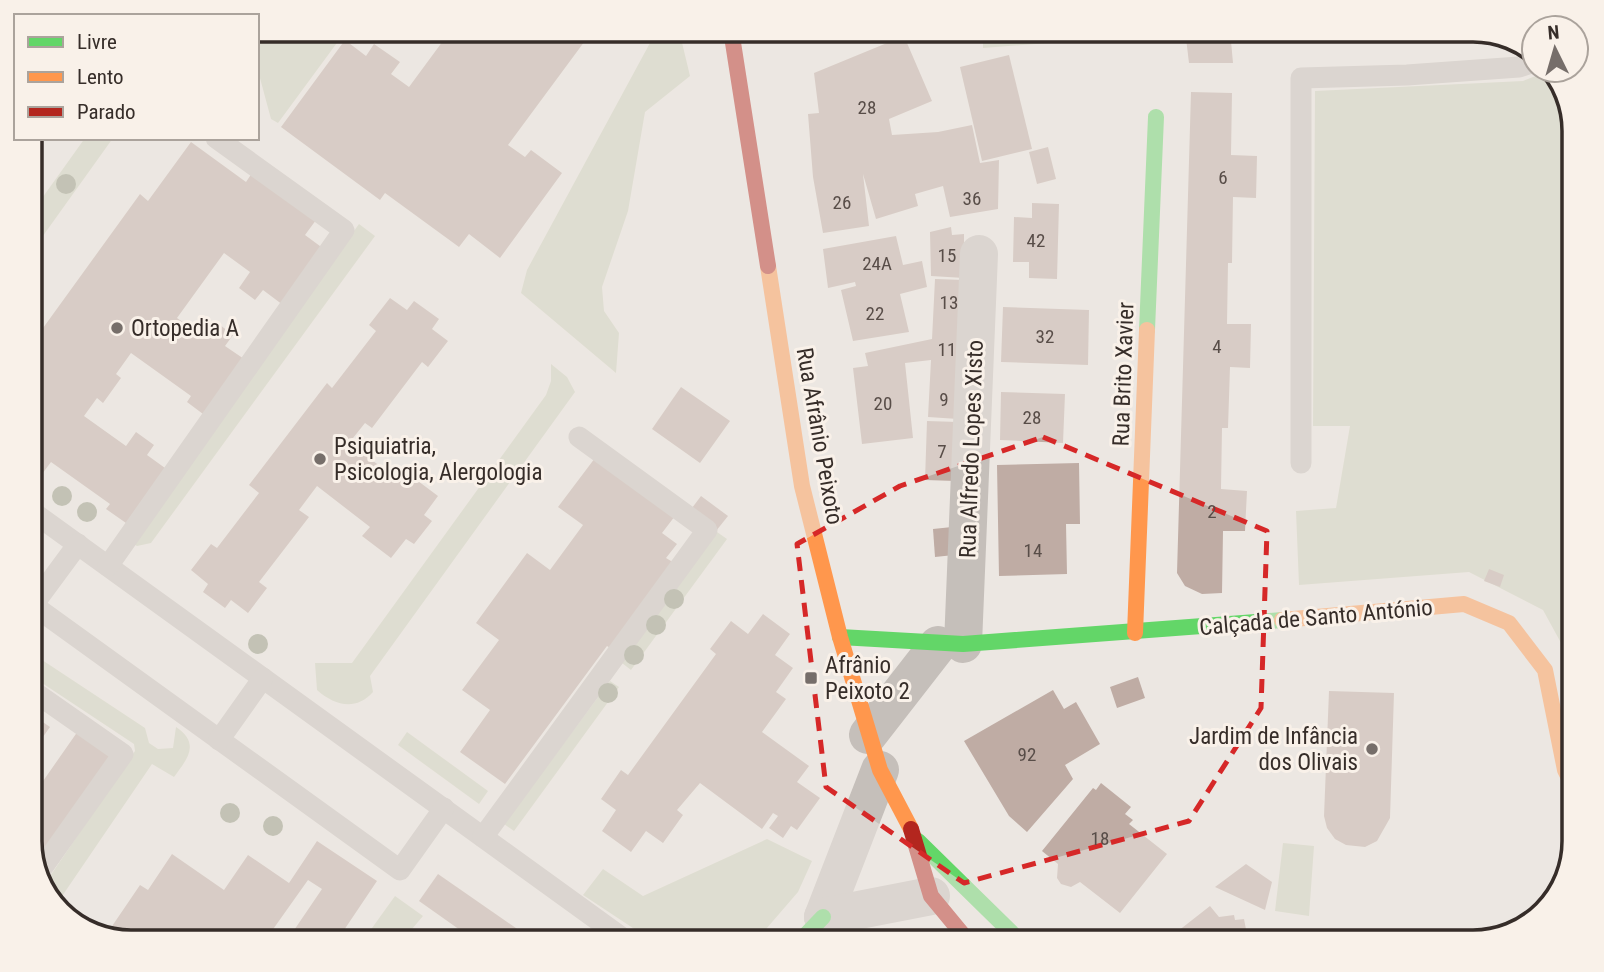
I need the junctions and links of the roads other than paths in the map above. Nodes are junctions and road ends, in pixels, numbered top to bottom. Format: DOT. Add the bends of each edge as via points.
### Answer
graph roads {
  1 [pos="733,42"];
  2 [pos="1520,67"];
  3 [pos="1156,117"];
  4 [pos="219,140"];
  5 [pos="979,254"];
  6 [pos="579,437"];
  7 [pos="1301,463"];
  8 [pos="42,518"];
  9 [pos="78,544"];
  10 [pos="108,566"];
  11 [pos="42,590"];
  12 [pos="42,612"];
  13 [pos="1135,633"];
  14 [pos="840,637"];
  15 [pos="951,645"];
  16 [pos="264,678"];
  17 [pos="42,697"];
  18 [pos="219,740"];
  19 [pos="874,752"];
  20 [pos="1562,759"];
  21 [pos="444,808"];
  22 [pos="914,836"];
  23 [pos="483,837"];
  24 [pos="45,864"];
  25 [pos="931,896"];
  26 [pos="811,929"];
  27 [pos="611,930"];
  28 [pos="959,930"];
  29 [pos="1009,930"];
  1 -- 14 [label="street, Rua Afrânio Peixoto" via="802,486"];
  2 -- 7 [label="lane" via="1301,78"];
  3 -- 13 [label="street, Rua Brito Xavier"];
  4 -- 10 [label="lane" via="344,230"];
  5 -- 15 [label="street, Rua Alfredo Lopes Xisto"];
  6 -- 23 [label="lane" via="707,530"];
  8 -- 9 [label="lane"];
  9 -- 10 [label="lane"];
  9 -- 11 [label="lane"];
  10 -- 16 [label="lane"];
  12 -- 18 [label="lane"];
  13 -- 15 [label="street, Calçada de Santo António"];
  13 -- 20 [label="street, Calçada de Santo António" via="1464,604 1509,623 1545,670"];
  14 -- 15 [label="street, Calçada de Santo António"];
  14 -- 19 [label="street, Rua Afrânio Peixoto"];
  15 -- 19 [label="street"];
  16 -- 18 [label="lane"];
  16 -- 21 [label="lane"];
  17 -- 24 [label="lane" via="123,754"];
  18 -- 21 [label="lane" via="400,870"];
  19 -- 22 [label="street, Rua Afrânio Peixoto"];
  19 -- 26 [label="street"];
  21 -- 23 [label="lane"];
  22 -- 25 [label="street, Rua Afrânio Peixoto"];
  22 -- 29 [label="street, Rua Afrânio Peixoto"];
  23 -- 27 [label="lane"];
  25 -- 26 [label="street"];
  25 -- 28 [label="street, Rua Afrânio Peixoto"];
}
